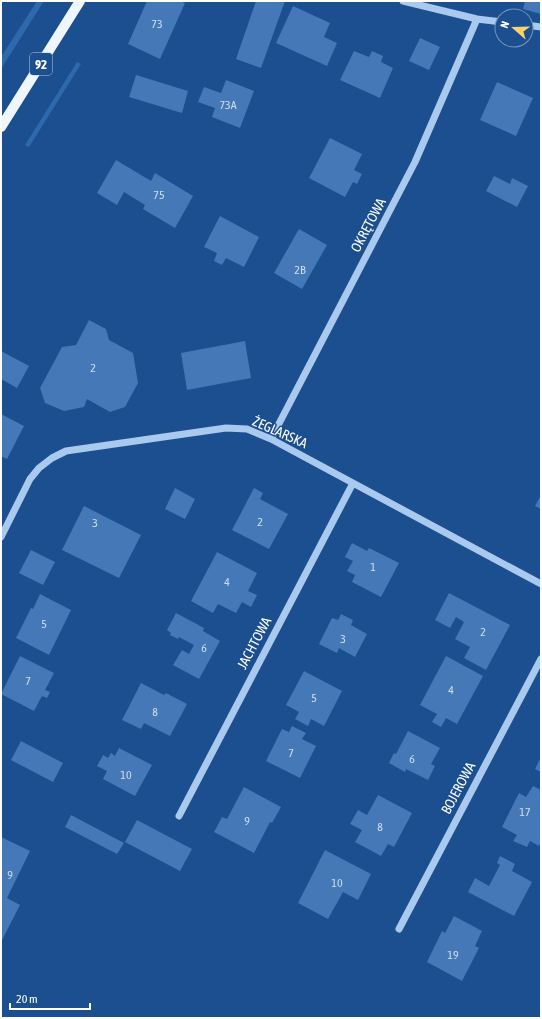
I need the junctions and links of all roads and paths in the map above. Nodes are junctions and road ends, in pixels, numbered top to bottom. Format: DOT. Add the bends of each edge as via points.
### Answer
graph roads {
  1 [pos="80,1"];
  2 [pos="403,1"];
  3 [pos="477,19"];
  4 [pos="494,21"];
  5 [pos="1,127"];
  6 [pos="271,439"];
  7 [pos="353,482"];
  8 [pos="1,537"];
  9 [pos="541,584"];
  10 [pos="541,659"];
  11 [pos="179,816"];
  12 [pos="399,928"];
  1 -- 5 [label="main road, 92"];
  2 -- 3 [label="street"];
  3 -- 4 [label="street"];
  3 -- 6 [label="street, OKRĘTOWA" via="415,162"];
  6 -- 7 [label="street, ŻEGLARSKA"];
  6 -- 8 [label="street, ŻEGLARSKA" via="247,429 226,428 66,451 39,468 30,479"];
  7 -- 9 [label="street, ŻEGLARSKA"];
  7 -- 11 [label="street, JACHTOWA"];
  10 -- 12 [label="street, BOJEROWA"];
}
